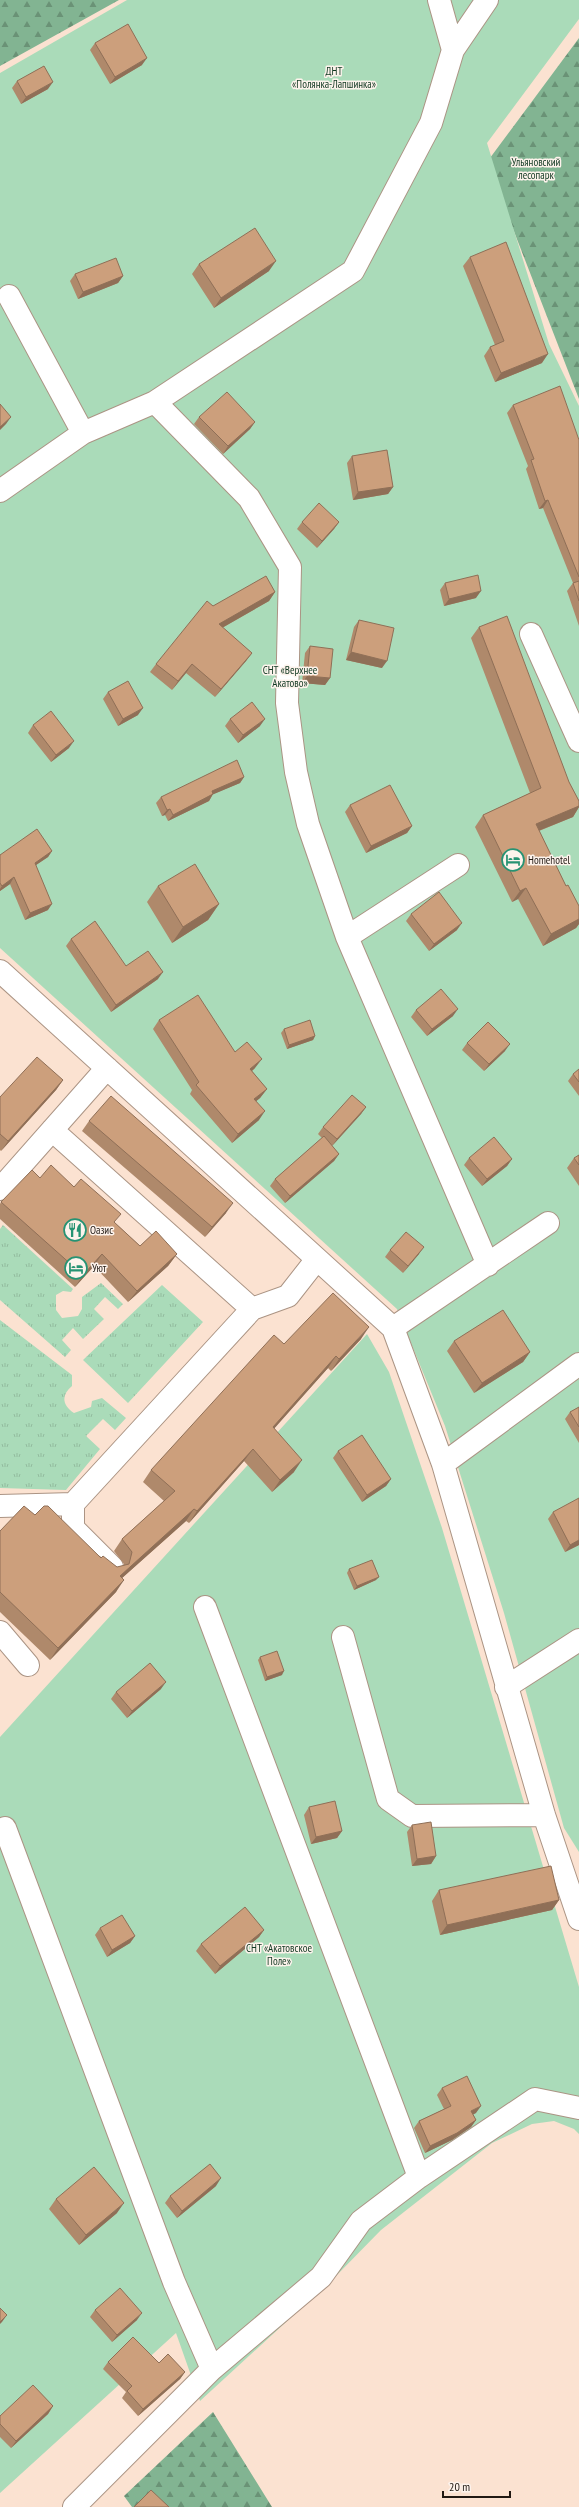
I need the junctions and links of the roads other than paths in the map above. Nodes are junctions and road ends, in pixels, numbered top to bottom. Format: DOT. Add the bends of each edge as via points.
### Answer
graph roads {
  1 [pos="439,0"];
  2 [pos="487,0"];
  3 [pos="453,50"];
  4 [pos="9,296"];
  5 [pos="155,402"];
  6 [pos="83,433"];
  7 [pos="0,491"];
  8 [pos="531,634"];
  9 [pos="579,740"];
  10 [pos="458,865"];
  11 [pos="347,937"];
  12 [pos="0,971"];
  13 [pos="107,1068"];
  14 [pos="52,1130"];
  15 [pos="0,1189"];
  16 [pos="548,1223"];
  17 [pos="317,1259"];
  18 [pos="488,1265"];
  19 [pos="252,1309"];
  20 [pos="393,1328"];
  21 [pos="579,1364"];
  22 [pos="443,1464"];
  23 [pos="74,1504"];
  24 [pos="0,1506"];
  25 [pos="112,1567"];
  26 [pos="205,1607"];
  27 [pos="0,1632"];
  28 [pos="343,1637"];
  29 [pos="579,1640"];
  30 [pos="28,1665"];
  31 [pos="506,1688"];
  32 [pos="544,1815"];
  33 [pos="5,1828"];
  34 [pos="577,1908"];
  35 [pos="579,2108"];
  36 [pos="419,2177"];
  37 [pos="212,2369"];
  38 [pos="74,2507"];
  1 -- 3 [label="street"];
  2 -- 3 [label="street"];
  3 -- 5 [label="street" via="431,123 353,271"];
  4 -- 6 [label="street"];
  5 -- 6 [label="street"];
  5 -- 11 [label="street" via="249,498 290,567 287,703 296,772 308,824"];
  6 -- 7 [label="street"];
  8 -- 9 [label="street"];
  10 -- 11 [label="street"];
  11 -- 18 [label="street"];
  12 -- 13 [label="street"];
  13 -- 14 [label="street"];
  13 -- 17 [label="street"];
  14 -- 15 [label="street"];
  14 -- 19 [label="street"];
  16 -- 18 [label="street"];
  17 -- 19 [label="street" via="288,1296"];
  17 -- 20 [label="street"];
  18 -- 20 [label="street"];
  19 -- 23 [label="street"];
  20 -- 22 [label="street"];
  21 -- 22 [label="street"];
  22 -- 31 [label="street"];
  23 -- 24 [label="street"];
  23 -- 25 [label="street" via="73,1528"];
  26 -- 36 [label="street"];
  27 -- 30 [label="street"];
  28 -- 32 [label="street" via="388,1799 412,1816"];
  29 -- 31 [label="street"];
  31 -- 32 [label="street"];
  32 -- 34 [label="street"];
  33 -- 37 [label="street" via="174,2282"];
  35 -- 36 [label="street" via="535,2099"];
  36 -- 37 [label="street" via="361,2221 322,2277"];
  37 -- 38 [label="street"];
}
